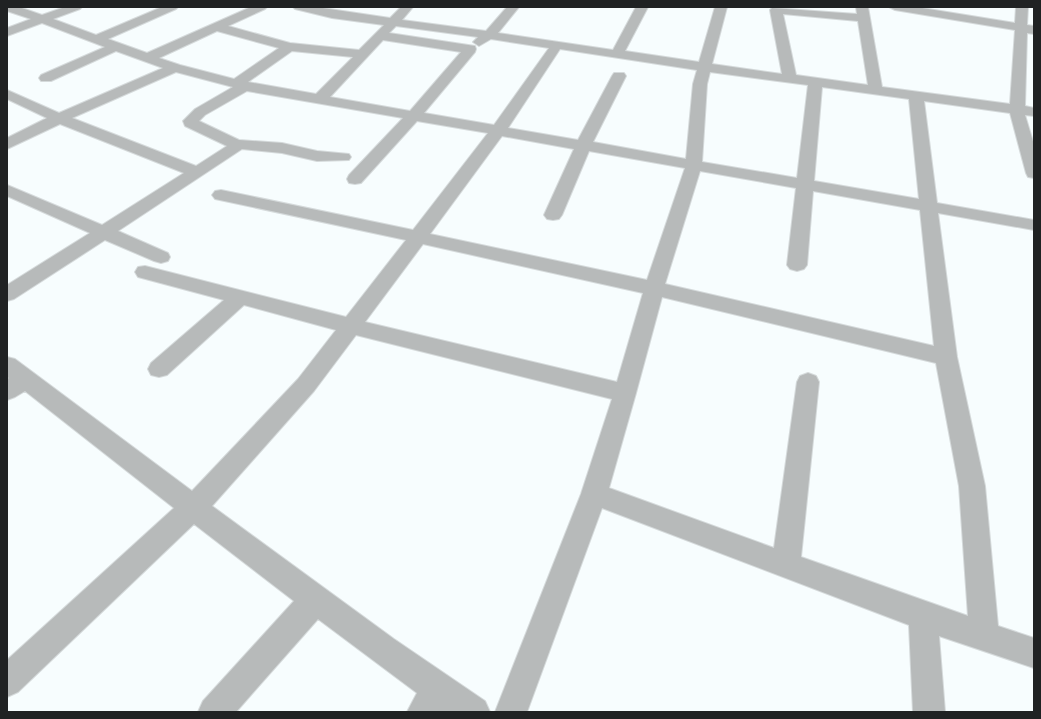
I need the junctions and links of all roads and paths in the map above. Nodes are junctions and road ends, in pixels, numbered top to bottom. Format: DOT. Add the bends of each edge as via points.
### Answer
graph roads {
  1 [pos="8,7"];
  2 [pos="76,7"];
  3 [pos="172,7"];
  4 [pos="261,7"];
  5 [pos="299,7"];
  6 [pos="407,7"];
  7 [pos="513,7"];
  8 [pos="642,7"];
  9 [pos="721,7"];
  10 [pos="895,7"];
  11 [pos="1022,7"];
  12 [pos="776,9"];
  13 [pos="823,10"];
  14 [pos="863,12"];
  15 [pos="45,19"];
  16 [pos="392,22"];
  17 [pos="216,27"];
  18 [pos="1028,29"];
  19 [pos="7,32"];
  20 [pos="489,35"];
  21 [pos="381,36"];
  22 [pos="95,40"];
  23 [pos="557,45"];
  24 [pos="117,46"];
  25 [pos="289,47"];
  26 [pos="470,49"];
  27 [pos="364,54"];
  28 [pos="617,54"];
  29 [pos="148,58"];
  30 [pos="704,67"];
  31 [pos="175,68"];
  32 [pos="619,76"];
  33 [pos="46,78"];
  34 [pos="790,79"];
  35 [pos="816,83"];
  36 [pos="240,85"];
  37 [pos="876,91"];
  38 [pos="7,94"];
  39 [pos="916,97"];
  40 [pos="319,100"];
  41 [pos="1017,111"];
  42 [pos="1034,112"];
  43 [pos="414,115"];
  44 [pos="59,118"];
  45 [pos="498,131"];
  46 [pos="7,144"];
  47 [pos="235,144"];
  48 [pos="583,146"];
  49 [pos="343,157"];
  50 [pos="694,165"];
  51 [pos="196,172"];
  52 [pos="1034,173"];
  53 [pos="355,179"];
  54 [pos="806,185"];
  55 [pos="7,190"];
  56 [pos="221,195"];
  57 [pos="928,206"];
  58 [pos="553,215"];
  59 [pos="1034,225"];
  60 [pos="102,233"];
  61 [pos="417,237"];
  62 [pos="161,257"];
  63 [pos="797,265"];
  64 [pos="145,272"];
  65 [pos="654,288"];
  66 [pos="7,294"];
  67 [pos="240,297"];
  68 [pos="350,326"];
  69 [pos="946,357"];
  70 [pos="159,369"];
  71 [pos="13,378"];
  72 [pos="808,382"];
  73 [pos="625,393"];
  74 [pos="594,494"];
  75 [pos="193,508"];
  76 [pos="786,564"];
  77 [pos="316,599"];
  78 [pos="923,616"];
  79 [pos="984,637"];
  80 [pos="1034,653"];
  81 [pos="7,681"];
  82 [pos="431,701"];
  83 [pos="214,712"];
  84 [pos="474,712"];
  85 [pos="511,712"];
  86 [pos="929,712"];
  1 -- 15 [label="street"];
  2 -- 15 [label="street"];
  3 -- 22 [label="street"];
  4 -- 17 [label="street"];
  5 -- 16 [label="street"];
  6 -- 16 [label="street"];
  7 -- 20 [label="street"];
  8 -- 28 [label="street"];
  9 -- 30 [label="street"];
  10 -- 18 [label="street"];
  11 -- 18 [label="street"];
  12 -- 13 [label="street"];
  12 -- 34 [label="street"];
  13 -- 14 [label="street"];
  14 -- 37 [label="street"];
  15 -- 19 [label="street"];
  15 -- 22 [label="street"];
  16 -- 20 [label="street"];
  16 -- 21 [label="street"];
  17 -- 25 [label="street"];
  17 -- 29 [label="street"];
  18 -- 41 [label="street"];
  20 -- 23 [label="street"];
  20 -- 26 [label="street"];
  21 -- 26 [label="street"];
  21 -- 27 [label="street"];
  22 -- 24 [label="street"];
  23 -- 28 [label="street"];
  23 -- 45 [label="street"];
  24 -- 29 [label="street"];
  24 -- 33 [label="street"];
  25 -- 27 [label="street"];
  25 -- 36 [label="street"];
  26 -- 43 [label="street"];
  27 -- 40 [label="street"];
  28 -- 30 [label="street"];
  29 -- 31 [label="street"];
  30 -- 34 [label="street"];
  30 -- 50 [label="street" via="700,84"];
  31 -- 36 [label="street"];
  31 -- 44 [label="street"];
  32 -- 48 [label="street"];
  34 -- 35 [label="street"];
  35 -- 37 [label="street"];
  35 -- 54 [label="street"];
  36 -- 40 [label="street"];
  36 -- 47 [label="street" via="190,121 196,127 224,137"];
  37 -- 39 [label="street"];
  38 -- 44 [label="street"];
  39 -- 41 [label="street"];
  39 -- 57 [label="street"];
  40 -- 43 [label="street"];
  41 -- 42 [label="street"];
  41 -- 52 [label="street"];
  43 -- 45 [label="street"];
  43 -- 53 [label="street"];
  44 -- 46 [label="street"];
  44 -- 51 [label="street"];
  45 -- 48 [label="street"];
  45 -- 61 [label="street"];
  47 -- 49 [label="street" via="282,148 317,156"];
  47 -- 51 [label="street" via="234,149"];
  48 -- 50 [label="street"];
  48 -- 58 [label="street"];
  50 -- 54 [label="street"];
  50 -- 65 [label="street"];
  51 -- 60 [label="street"];
  54 -- 57 [label="street"];
  54 -- 63 [label="street"];
  55 -- 60 [label="street"];
  56 -- 61 [label="street"];
  57 -- 59 [label="street"];
  57 -- 69 [label="street"];
  60 -- 62 [label="street"];
  60 -- 66 [label="street"];
  61 -- 65 [label="street"];
  61 -- 68 [label="street"];
  64 -- 67 [label="street"];
  65 -- 69 [label="street"];
  65 -- 73 [label="street"];
  67 -- 68 [label="street"];
  67 -- 70 [label="street"];
  68 -- 73 [label="street"];
  68 -- 75 [label="street" via="306,385"];
  69 -- 79 [label="street" via="972,486"];
  71 -- 75 [label="street"];
  72 -- 76 [label="street"];
  73 -- 74 [label="street"];
  74 -- 76 [label="street"];
  74 -- 85 [label="street"];
  75 -- 77 [label="street"];
  75 -- 81 [label="street"];
  76 -- 78 [label="street"];
  77 -- 82 [label="street"];
  77 -- 83 [label="street"];
  78 -- 79 [label="street"];
  78 -- 86 [label="street"];
  79 -- 80 [label="street"];
  82 -- 84 [label="street"];
}
